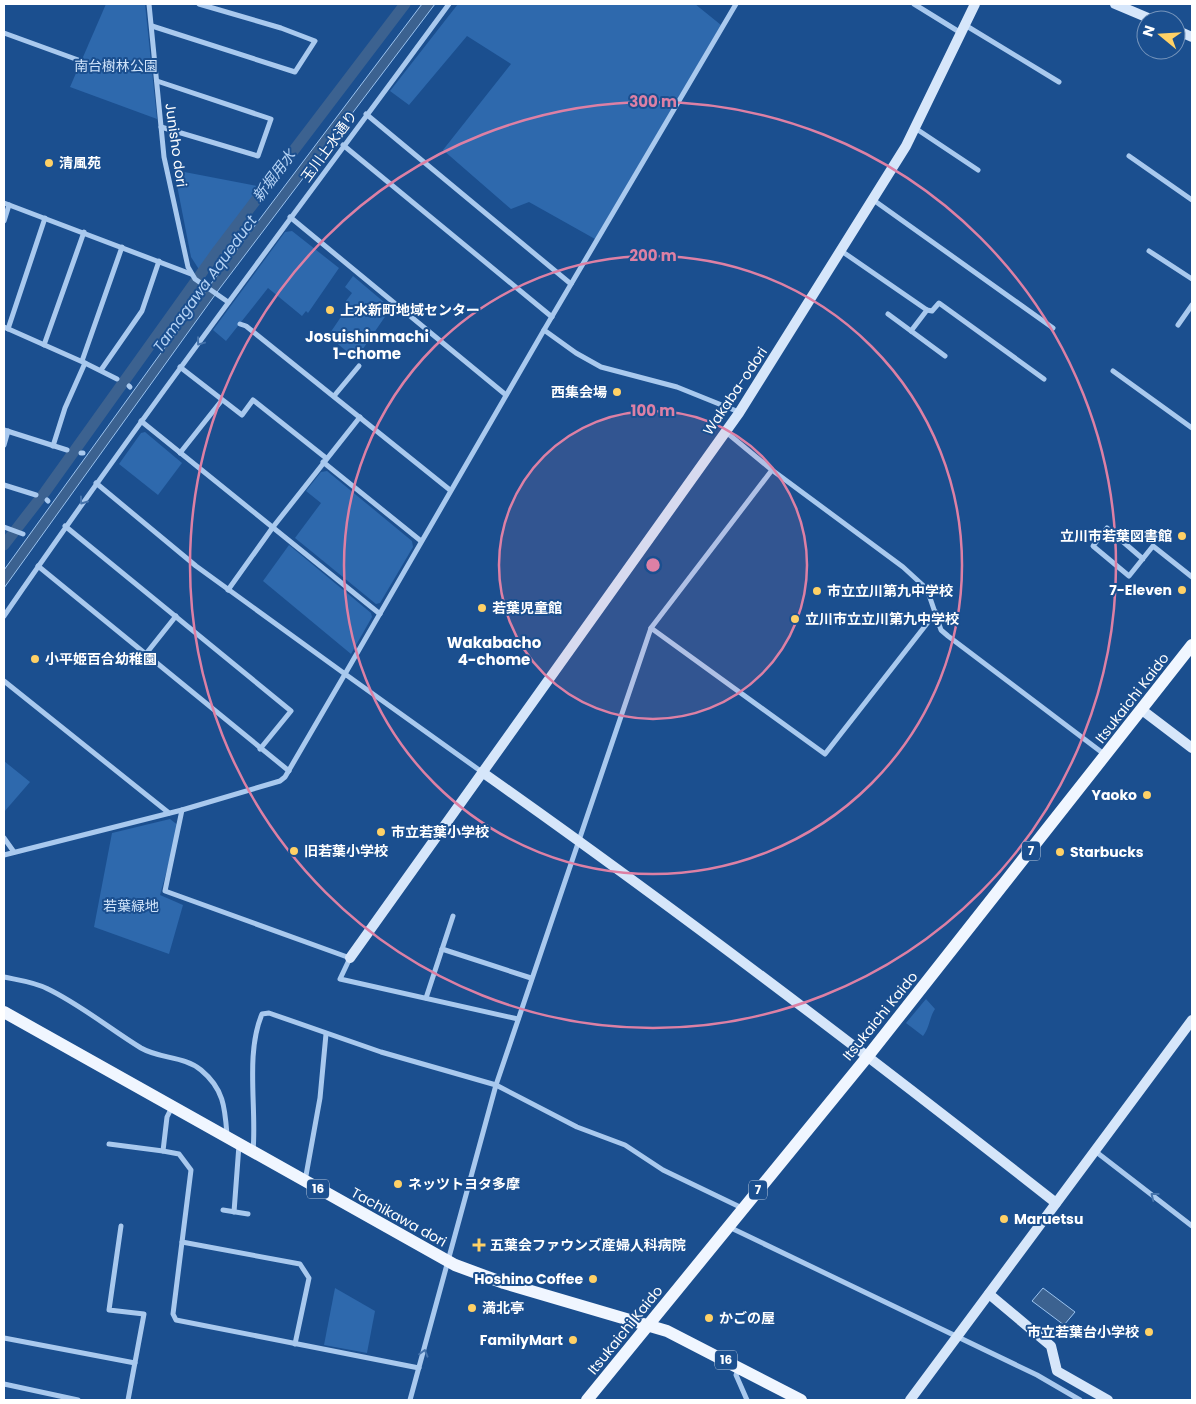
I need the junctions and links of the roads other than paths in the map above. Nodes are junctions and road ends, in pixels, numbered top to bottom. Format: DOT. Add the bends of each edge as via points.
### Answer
graph roads {
  1 [pos="149,4"];
  2 [pos="199,4"];
  3 [pos="449,4"];
  4 [pos="735,4"];
  5 [pos="914,4"];
  6 [pos="975,4"];
  7 [pos="1115,4"];
  8 [pos="1136,13"];
  9 [pos="152,26"];
  10 [pos="963,29"];
  11 [pos="4,33"];
  12 [pos="81,61"];
  13 [pos="157,81"];
  14 [pos="1060,82"];
  15 [pos="366,114"];
  16 [pos="161,126"];
  17 [pos="914,128"];
  18 [pos="343,146"];
  19 [pos="1129,156"];
  20 [pos="978,170"];
  21 [pos="871,198"];
  22 [pos="1192,200"];
  23 [pos="7,204"];
  24 [pos="290,217"];
  25 [pos="45,218"];
  26 [pos="4,220"];
  27 [pos="84,232"];
  28 [pos="122,247"];
  29 [pos="840,249"];
  30 [pos="1149,251"];
  31 [pos="159,261"];
  32 [pos="191,274"];
  33 [pos="1192,279"];
  34 [pos="571,284"];
  35 [pos="228,302"];
  36 [pos="1192,304"];
  37 [pos="927,310"];
  38 [pos="888,314"];
  39 [pos="552,317"];
  40 [pos="240,324"];
  41 [pos="1178,325"];
  42 [pos="6,328"];
  43 [pos="1053,328"];
  44 [pos="544,330"];
  45 [pos="911,331"];
  46 [pos="44,345"];
  47 [pos="945,356"];
  48 [pos="84,362"];
  49 [pos="359,366"];
  50 [pos="180,367"];
  51 [pos="101,370"];
  52 [pos="1113,371"];
  53 [pos="117,379"];
  54 [pos="1044,379"];
  55 [pos="506,395"];
  56 [pos="334,396"];
  57 [pos="222,400"];
  58 [pos="739,413"];
  59 [pos="360,417"];
  60 [pos="141,421"];
  61 [pos="1192,428"];
  62 [pos="6,430"];
  63 [pos="726,431"];
  64 [pos="4,445"];
  65 [pos="53,446"];
  66 [pos="67,450"];
  67 [pos="180,453"];
  68 [pos="325,460"];
  69 [pos="772,470"];
  70 [pos="96,483"];
  71 [pos="4,485"];
  72 [pos="450,490"];
  73 [pos="36,495"];
  74 [pos="65,526"];
  75 [pos="272,527"];
  76 [pos="6,528"];
  77 [pos="20,533"];
  78 [pos="421,541"];
  79 [pos="1143,559"];
  80 [pos="38,566"];
  81 [pos="1192,576"];
  82 [pos="228,590"];
  83 [pos="936,612"];
  84 [pos="380,614"];
  85 [pos="4,616"];
  86 [pos="176,616"];
  87 [pos="651,628"];
  88 [pos="1192,646"];
  89 [pos="145,655"];
  90 [pos="345,674"];
  91 [pos="4,681"];
  92 [pos="1142,710"];
  93 [pos="1192,748"];
  94 [pos="260,749"];
  95 [pos="1106,756"];
  96 [pos="289,771"];
  97 [pos="482,772"];
  98 [pos="182,810"];
  99 [pos="169,813"];
  100 [pos="4,838"];
  101 [pos="579,840"];
  102 [pos="14,852"];
  103 [pos="4,855"];
  104 [pos="453,916"];
  105 [pos="442,949"];
  106 [pos="350,958"];
  107 [pos="4,977"];
  108 [pos="531,978"];
  109 [pos="426,998"];
  110 [pos="4,1012"];
  111 [pos="518,1019"];
  112 [pos="1192,1020"];
  113 [pos="326,1034"];
  114 [pos="868,1056"];
  115 [pos="496,1085"];
  116 [pos="172,1107"];
  117 [pos="227,1138"];
  118 [pos="109,1144"];
  119 [pos="240,1145"];
  120 [pos="163,1151"];
  121 [pos="1094,1151"];
  122 [pos="253,1152"];
  123 [pos="304,1181"];
  124 [pos="1056,1203"];
  125 [pos="742,1209"];
  126 [pos="223,1210"];
  127 [pos="234,1212"];
  128 [pos="248,1214"];
  129 [pos="121,1226"];
  130 [pos="728,1226"];
  131 [pos="1192,1226"];
  132 [pos="182,1242"];
  133 [pos="449,1262"];
  134 [pos="989,1294"];
  135 [pos="649,1325"];
  136 [pos="956,1337"];
  137 [pos="4,1338"];
  138 [pos="296,1344"];
  139 [pos="135,1363"];
  140 [pos="740,1367"];
  141 [pos="419,1368"];
  142 [pos="4,1384"];
  143 [pos="78,1400"];
  144 [pos="128,1400"];
  145 [pos="410,1400"];
  146 [pos="587,1400"];
  147 [pos="747,1400"];
  148 [pos="801,1400"];
  149 [pos="910,1400"];
  150 [pos="1080,1400"];
  151 [pos="1108,1400"];
  1 -- 9 [label="street, Junisho dori"];
  2 -- 9 [label="street" via="315,41 295,72"];
  3 -- 15 [label="street, 玉川上水通り"];
  4 -- 34 [label="street"];
  5 -- 10 [label="street"];
  6 -- 10 [label="street, Wakaba-odori"];
  7 -- 8 [label="street"];
  9 -- 13 [label="street, Junisho dori"];
  10 -- 14 [label="street"];
  10 -- 17 [label="street, Wakaba-odori"];
  11 -- 12 [label="street"];
  13 -- 16 [label="street, Junisho dori"];
  13 -- 16 [label="street" via="271,119 258,156"];
  15 -- 18 [label="street, 玉川上水通り"];
  15 -- 34 [label="street"];
  16 -- 32 [label="street, Junisho dori" via="171,192"];
  17 -- 20 [label="street"];
  17 -- 21 [label="street, Wakaba-odori" via="906,146"];
  18 -- 24 [label="street, 玉川上水通り"];
  18 -- 39 [label="street"];
  19 -- 22 [label="street"];
  21 -- 29 [label="street, Wakaba-odori"];
  21 -- 43 [label="street"];
  23 -- 25 [label="street"];
  23 -- 26 [label="street"];
  24 -- 35 [label="street, 玉川上水通り"];
  24 -- 55 [label="street"];
  25 -- 27 [label="street"];
  25 -- 42 [label="street"];
  27 -- 28 [label="street"];
  27 -- 46 [label="street"];
  28 -- 31 [label="street"];
  28 -- 48 [label="street"];
  29 -- 37 [label="street"];
  29 -- 58 [label="street, Wakaba-odori"];
  30 -- 33 [label="street"];
  31 -- 32 [label="street"];
  31 -- 51 [label="street" via="142,311"];
  32 -- 35 [label="street, Junisho dori"];
  34 -- 39 [label="street"];
  35 -- 50 [label="street, 玉川上水通り, one-way"];
  36 -- 41 [label="street"];
  37 -- 45 [label="street"];
  37 -- 54 [label="street" via="932,312 938,303"];
  38 -- 45 [label="street"];
  39 -- 44 [label="street"];
  40 -- 56 [label="street"];
  42 -- 46 [label="street"];
  44 -- 55 [label="street"];
  44 -- 58 [label="street" via="601,367 677,387"];
  45 -- 47 [label="street"];
  46 -- 48 [label="street"];
  48 -- 51 [label="street"];
  48 -- 65 [label="street"];
  49 -- 56 [label="street"];
  50 -- 57 [label="street"];
  50 -- 60 [label="street, 玉川上水通り"];
  51 -- 53 [label="street"];
  52 -- 61 [label="street"];
  55 -- 72 [label="street"];
  56 -- 59 [label="street"];
  57 -- 67 [label="street"];
  57 -- 68 [label="street" via="242,415 254,400"];
  58 -- 63 [label="street, Wakaba-odori"];
  59 -- 68 [label="street"];
  59 -- 72 [label="street"];
  60 -- 67 [label="street"];
  60 -- 70 [label="street, 玉川上水通り"];
  62 -- 64 [label="street"];
  62 -- 65 [label="street"];
  63 -- 69 [label="street"];
  63 -- 97 [label="street, Wakaba-odori"];
  65 -- 66 [label="street"];
  67 -- 75 [label="street"];
  68 -- 75 [label="street"];
  68 -- 78 [label="street"];
  69 -- 83 [label="street" via="903,567 927,589"];
  69 -- 87 [label="street"];
  70 -- 74 [label="street, 玉川上水通り, one-way"];
  70 -- 82 [label="street"];
  71 -- 73 [label="street"];
  72 -- 78 [label="street"];
  74 -- 80 [label="street, 玉川上水通り"];
  74 -- 86 [label="street"];
  75 -- 82 [label="street"];
  75 -- 84 [label="street"];
  76 -- 77 [label="street"];
  78 -- 84 [label="street"];
  79 -- 79 [label="street" via="1129,576 1093,546 1107,528"];
  79 -- 81 [label="street" via="1153,546"];
  80 -- 85 [label="street, 玉川上水通り"];
  80 -- 89 [label="street"];
  82 -- 90 [label="street"];
  83 -- 87 [label="street" via="825,754"];
  83 -- 95 [label="street" via="941,630 948,636"];
  84 -- 90 [label="street"];
  86 -- 89 [label="street"];
  86 -- 94 [label="street" via="291,711"];
  87 -- 101 [label="street"];
  88 -- 92 [label="main road, Itsukaichi Kaido / 7"];
  89 -- 94 [label="street"];
  90 -- 96 [label="street"];
  90 -- 97 [label="street"];
  91 -- 99 [label="street"];
  92 -- 93 [label="street"];
  92 -- 95 [label="main road, Itsukaichi Kaido / 7"];
  94 -- 96 [label="street"];
  95 -- 114 [label="main road, Itsukaichi Kaido / 7"];
  96 -- 98 [label="street" via="280,781"];
  97 -- 101 [label="street"];
  97 -- 106 [label="street, Wakaba-odori"];
  98 -- 99 [label="street"];
  98 -- 106 [label="street" via="165,891"];
  99 -- 102 [label="street"];
  100 -- 102 [label="street"];
  101 -- 108 [label="street"];
  101 -- 114 [label="street"];
  102 -- 103 [label="street"];
  104 -- 105 [label="street"];
  105 -- 108 [label="street"];
  105 -- 109 [label="street"];
  106 -- 109 [label="street" via="340,978"];
  107 -- 117 [label="street" via="46,988 142,1049 163,1057 179,1058 201,1070 219,1091 225,1105"];
  108 -- 111 [label="street"];
  109 -- 111 [label="street"];
  110 -- 116 [label="main road, Tachikawa dori / 16"];
  111 -- 115 [label="street"];
  112 -- 121 [label="street"];
  113 -- 115 [label="street"];
  113 -- 122 [label="street" via="269,1013 262,1014 254,1064"];
  113 -- 123 [label="street" via="320,1098 308,1175"];
  114 -- 124 [label="street"];
  114 -- 125 [label="main road, Itsukaichi Kaido / 7"];
  115 -- 125 [label="street" via="577,1126 625,1145 663,1170"];
  115 -- 133 [label="street"];
  116 -- 117 [label="main road, Tachikawa dori / 16"];
  116 -- 120 [label="street" via="167,1117"];
  117 -- 119 [label="main road, Tachikawa dori / 16"];
  118 -- 120 [label="street"];
  119 -- 122 [label="main road, Tachikawa dori / 16"];
  119 -- 127 [label="street"];
  120 -- 132 [label="street" via="179,1154 192,1170"];
  121 -- 124 [label="street"];
  131 -- 121 [label="street, one-way"];
  122 -- 123 [label="main road, Tachikawa dori / 16"];
  123 -- 133 [label="main road, Tachikawa dori / 16"];
  124 -- 134 [label="street"];
  125 -- 130 [label="main road, Itsukaichi Kaido / 7"];
  126 -- 127 [label="street"];
  127 -- 128 [label="street"];
  129 -- 139 [label="street" via="109,1310 144,1314"];
  130 -- 135 [label="main road, Itsukaichi Kaido / 7"];
  130 -- 136 [label="street"];
  132 -- 138 [label="street" via="173,1314 176,1320"];
  132 -- 138 [label="street" via="300,1264 309,1278"];
  133 -- 135 [label="main road, Tachikawa dori / 16" via="504,1283"];
  141 -- 133 [label="street, one-way"];
  134 -- 136 [label="street"];
  134 -- 151 [label="street" via="1051,1346 1057,1371"];
  135 -- 140 [label="main road, Tachikawa dori / 16" via="667,1330"];
  135 -- 146 [label="main road, Itsukaichi Kaido / 7"];
  136 -- 149 [label="street"];
  136 -- 150 [label="street" via="1037,1375"];
  137 -- 139 [label="street"];
  138 -- 141 [label="street"];
  139 -- 144 [label="street"];
  140 -- 147 [label="street" via="736,1375"];
  140 -- 148 [label="main road, Tachikawa dori / 16"];
  141 -- 145 [label="street"];
  142 -- 143 [label="street"];
}
